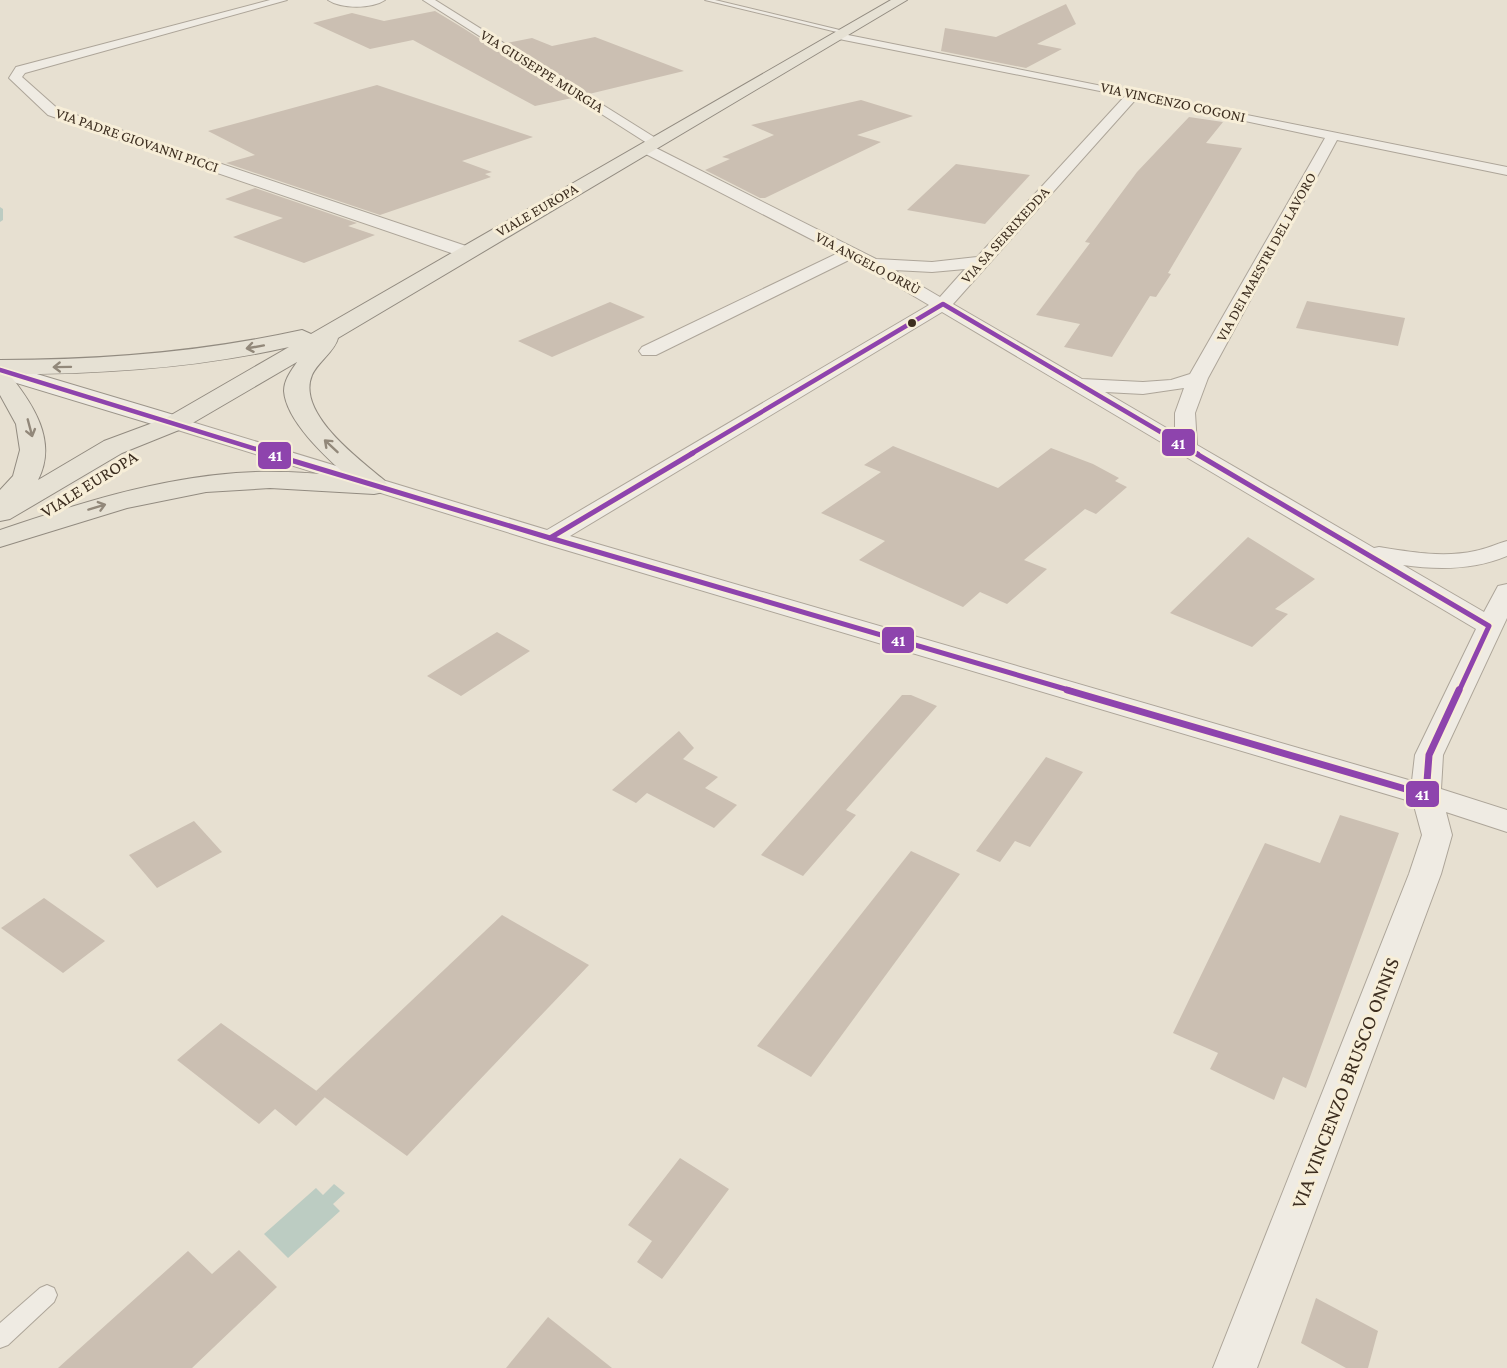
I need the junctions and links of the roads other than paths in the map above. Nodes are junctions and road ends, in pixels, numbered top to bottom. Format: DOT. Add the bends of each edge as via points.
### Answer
graph roads {
  1 [pos="282,0"];
  2 [pos="333,0"];
  3 [pos="380,0"];
  4 [pos="429,0"];
  5 [pos="708,0"];
  6 [pos="900,0"];
  7 [pos="841,34"];
  8 [pos="1134,94"];
  9 [pos="1333,135"];
  10 [pos="650,145"];
  11 [pos="1507,171"];
  12 [pos="466,252"];
  13 [pos="858,256"];
  14 [pos="982,261"];
  15 [pos="943,304"];
  16 [pos="333,330"];
  17 [pos="649,351"];
  18 [pos="0,368"];
  19 [pos="0,378"];
  20 [pos="1198,378"];
  21 [pos="1076,382"];
  22 [pos="175,423"];
  23 [pos="1186,447"];
  24 [pos="374,486"];
  25 [pos="0,505"];
  26 [pos="0,530"];
  27 [pos="550,538"];
  28 [pos="1507,548"];
  29 [pos="1362,551"];
  30 [pos="1507,591"];
  31 [pos="1489,626"];
  32 [pos="1426,795"];
  33 [pos="1507,821"];
  34 [pos="47,1295"];
  35 [pos="0,1337"];
  36 [pos="1235,1368"];
  1 -- 12 [label="street, VIA PADRE GIOVANNI PICCI" via="20,70 15,78 53,112"];
  2 -- 3 [label="street" via="359,4"];
  4 -- 10 [label="street, VIA GIUSEPPE MURGIA"];
  5 -- 7 [label="lane"];
  6 -- 7 [label="main road, VIALE EUROPA"];
  7 -- 8 [label="street, VIA VINCENZO COGONI"];
  7 -- 10 [label="main road, VIALE EUROPA"];
  8 -- 9 [label="street, VIA VINCENZO COGONI"];
  8 -- 14 [label="street, VIA SA SERRIXEDDA"];
  9 -- 11 [label="street, VIA VINCENZO COGONI"];
  9 -- 20 [label="street, VIA DEI MAESTRI DEL LAVORO"];
  10 -- 12 [label="main road, VIALE EUROPA"];
  10 -- 13 [label="street, VIA ANGELO ORRÙ"];
  12 -- 16 [label="main road, VIALE EUROPA"];
  13 -- 14 [label="street" via="914,268"];
  13 -- 15 [label="street, VIA ANGELO ORRÙ"];
  13 -- 17 [label="street"];
  14 -- 15 [label="street, VIA SA SERRIXEDDA"];
  15 -- 21 [label="street, VIA ANGELO ORRÙ"];
  15 -- 27 [label="street, VIA SA SERRIXEDDA"];
  16 -- 18 [label="main road, one-way" via="162,362"];
  16 -- 22 [label="main road, VIALE EUROPA"];
  24 -- 16 [label="main road, one-way" via="323,438 302,411 296,394 299,377"];
  18 -- 22 [label="main road"];
  19 -- 25 [label="main road, one-way" via="30,423 34,449 25,478"];
  20 -- 21 [label="street" via="1172,386 1135,389"];
  20 -- 23 [label="street, VIA DEI MAESTRI DEL LAVORO" via="1185,412"];
  21 -- 23 [label="street, VIA ANGELO ORRÙ"];
  22 -- 24 [label="street"];
  22 -- 26 [label="main road, VIALE EUROPA" via="139,453"];
  23 -- 29 [label="street, VIA ANGELO ORRÙ"];
  26 -- 24 [label="main road, one-way" via="173,489 282,480"];
  24 -- 27 [label="street"];
  27 -- 32 [label="street"];
  28 -- 29 [label="street" via="1479,559 1449,563"];
  29 -- 31 [label="street, VIA ANGELO ORRÙ"];
  30 -- 31 [label="street, VIA VINCENZO BRUSCO ONNIS"];
  31 -- 32 [label="street, VIA VINCENZO BRUSCO ONNIS" via="1428,755"];
  32 -- 33 [label="street"];
  32 -- 36 [label="street, VIA VINCENZO BRUSCO ONNIS" via="1437,835 1425,874"];
  34 -- 35 [label="lane"];
}
